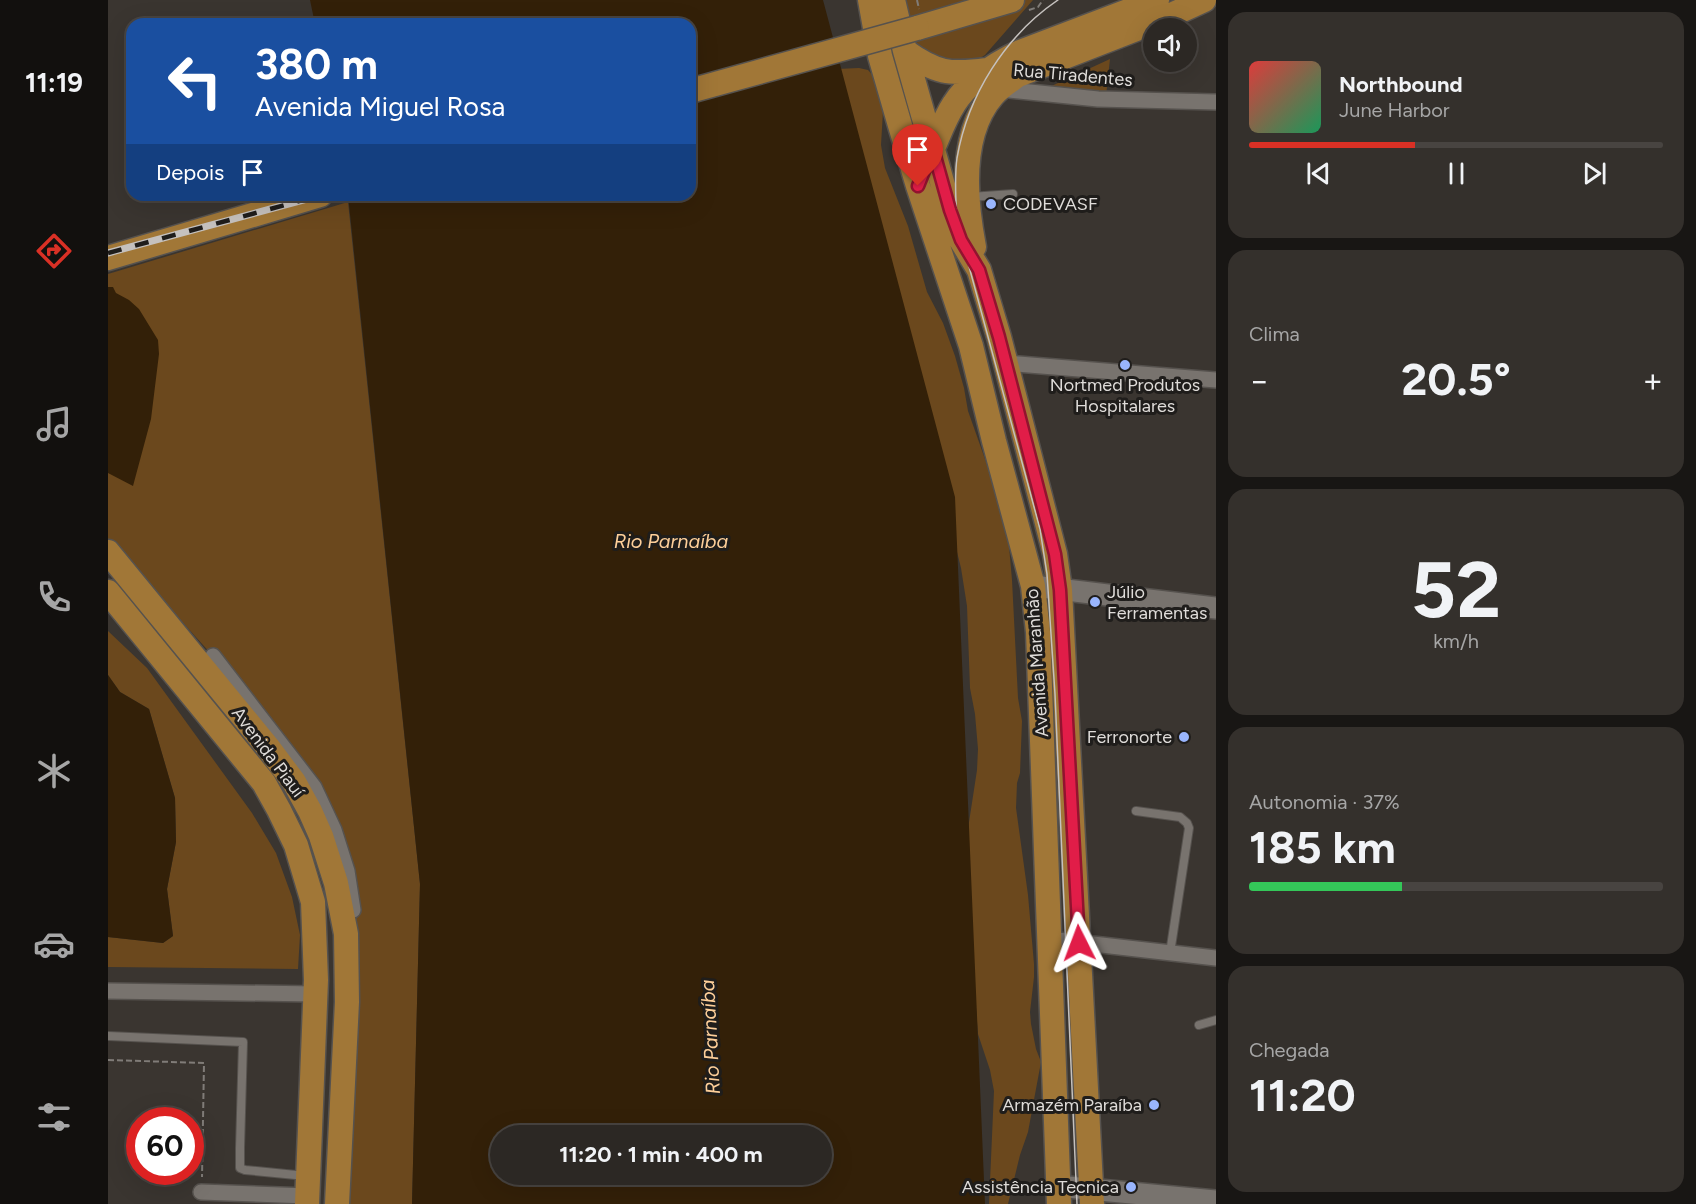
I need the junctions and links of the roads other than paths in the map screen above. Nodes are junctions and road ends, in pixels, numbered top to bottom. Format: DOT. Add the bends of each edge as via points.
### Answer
graph roads {
  1 [pos="870,0"];
  2 [pos="893,0"];
  3 [pos="1012,0"];
  4 [pos="1157,0"];
  5 [pos="1204,0"];
  6 [pos="905,51"];
  7 [pos="993,80"];
  8 [pos="696,89"];
  9 [pos="1216,102"];
  10 [pos="933,149"];
  11 [pos="918,186"];
  12 [pos="1013,194"];
  13 [pos="968,198"];
  14 [pos="299,201"];
  15 [pos="108,258"];
  16 [pos="979,270"];
  17 [pos="1005,363"];
  18 [pos="1216,380"];
  19 [pos="108,552"];
  20 [pos="1033,586"];
  21 [pos="1060,590"];
  22 [pos="108,592"];
  23 [pos="1216,608"];
  24 [pos="213,656"];
  25 [pos="1136,811"];
  26 [pos="1049,939"];
  27 [pos="1079,943"];
  28 [pos="1170,953"];
  29 [pos="1216,958"];
  30 [pos="108,991"];
  31 [pos="315,994"];
  32 [pos="1216,1020"];
  33 [pos="1199,1025"];
  34 [pos="108,1036"];
  35 [pos="201,1192"];
  36 [pos="307,1192"];
  37 [pos="1058,1195"];
  38 [pos="1091,1196"];
  39 [pos="1216,1201"];
  40 [pos="337,1204"];
  41 [pos="348,1204"];
  1 -- 11 [label="main road, Avenida Maranhão" via="880,56"];
  2 -- 6 [label="main road, Avenida Maranhão"];
  3 -- 8 [label="main road, bridge"];
  4 -- 7 [label="main road" via="1020,52"];
  5 -- 7 [label="main road" via="1018,75"];
  6 -- 7 [label="main road" via="936,70"];
  6 -- 10 [label="main road, Avenida Maranhão"];
  7 -- 9 [label="street, Rua Tiradentes" via="1098,99"];
  7 -- 10 [label="main road" via="961,93"];
  7 -- 13 [label="main road" via="992,97 982,112 969,153"];
  10 -- 11 [label="main road"];
  10 -- 16 [label="main road, Avenida Maranhão" via="961,240"];
  11 -- 20 [label="main road, Avenida Maranhão" via="971,346"];
  12 -- 13 [label="lane"];
  13 -- 16 [label="main road"];
  14 -- 15 [label="main road"];
  16 -- 17 [label="main road, Avenida Maranhão"];
  17 -- 18 [label="street"];
  17 -- 21 [label="main road, Avenida Maranhão" via="1055,554"];
  19 -- 40 [label="main road, Avenida Piauí" via="294,782 321,836 336,883 345,934 347,1002"];
  20 -- 21 [label="main road"];
  20 -- 26 [label="main road, Avenida Maranhão"];
  21 -- 23 [label="main road"];
  21 -- 27 [label="main road, Avenida Maranhão"];
  22 -- 31 [label="main road, Avenida Piauí" via="264,783 279,810 296,845 313,902"];
  24 -- 41 [label="street" via="314,787 347,871 357,973"];
  25 -- 28 [label="lane" via="1180,817 1189,828"];
  26 -- 27 [label="street"];
  26 -- 37 [label="main road, Avenida Maranhão"];
  27 -- 28 [label="street"];
  27 -- 38 [label="main road, Avenida Maranhão"];
  28 -- 29 [label="street"];
  30 -- 31 [label="street"];
  31 -- 36 [label="main road, Avenida Piauí"];
  32 -- 33 [label="lane"];
  34 -- 36 [label="lane" via="243,1042 240,1168"];
  35 -- 36 [label="street"];
  37 -- 38 [label="main road"];
  38 -- 39 [label="main road"];
}
